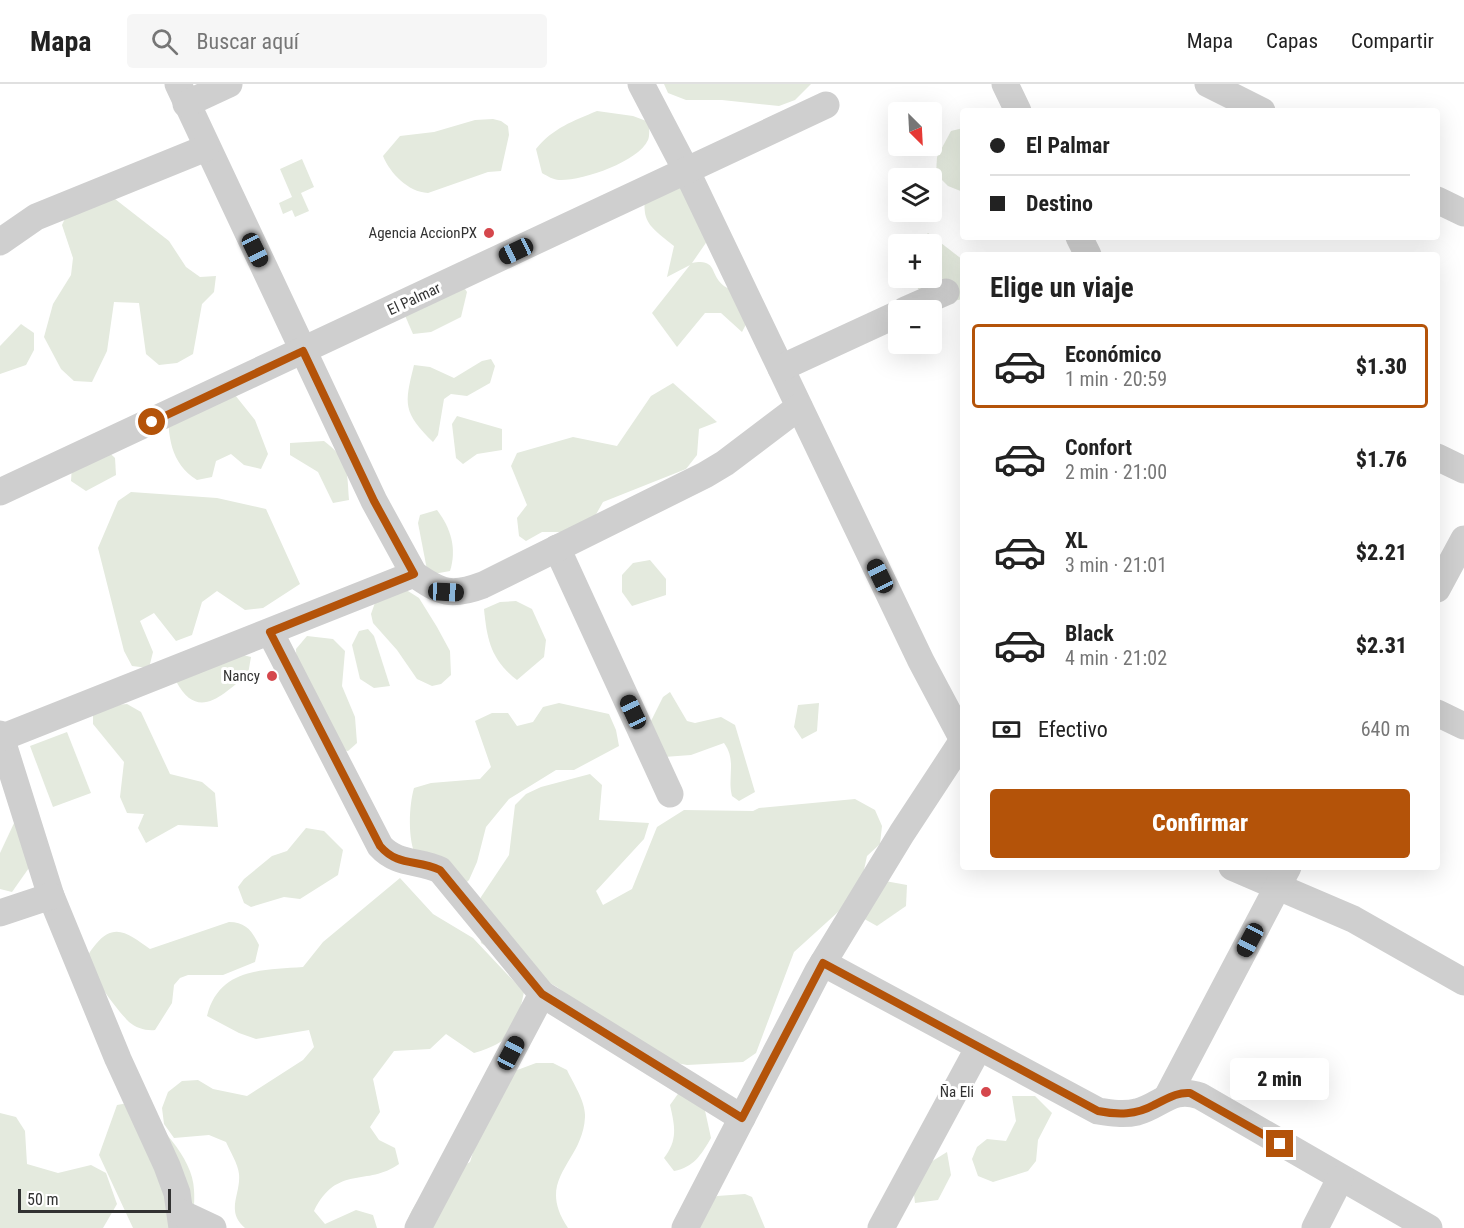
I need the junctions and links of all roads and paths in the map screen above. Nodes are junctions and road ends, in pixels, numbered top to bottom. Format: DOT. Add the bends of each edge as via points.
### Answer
graph roads {
  1 [pos="229,84"];
  2 [pos="641,84"];
  3 [pos="1005,84"];
  4 [pos="1220,87"];
  5 [pos="182,94"];
  6 [pos="826,105"];
  7 [pos="1017,108"];
  8 [pos="1257,108"];
  9 [pos="206,148"];
  10 [pos="687,172"];
  11 [pos="1440,201"];
  12 [pos="1464,213"];
  13 [pos="0,242"];
  14 [pos="946,292"];
  15 [pos="928,300"];
  16 [pos="888,319"];
  17 [pos="303,351"];
  18 [pos="781,368"];
  19 [pos="799,406"];
  20 [pos="1440,458"];
  21 [pos="1464,470"];
  22 [pos="0,492"];
  23 [pos="1464,538"];
  24 [pos="557,548"];
  25 [pos="414,574"];
  26 [pos="1440,583"];
  27 [pos="270,632"];
  28 [pos="1440,714"];
  29 [pos="1464,726"];
  30 [pos="960,735"];
  31 [pos="1,736"];
  32 [pos="960,742"];
  33 [pos="670,794"];
  34 [pos="1247,870"];
  35 [pos="1283,877"];
  36 [pos="51,896"];
  37 [pos="0,913"];
  38 [pos="823,963"];
  39 [pos="1464,982"];
  40 [pos="542,994"];
  41 [pos="979,1047"];
  42 [pos="1167,1097"];
  43 [pos="742,1118"];
  44 [pos="1340,1179"];
  45 [pos="182,1221"];
  46 [pos="213,1228"];
  47 [pos="418,1228"];
  48 [pos="685,1228"];
  49 [pos="881,1228"];
  50 [pos="1315,1228"];
  51 [pos="1430,1228"];
  1 -- 5 [label="street"];
  2 -- 10 [label="street"];
  3 -- 7 [label="street"];
  4 -- 8 [label="street"];
  5 -- 9 [label="street"];
  6 -- 10 [label="street, El Palmar"];
  9 -- 13 [label="street" via="36,217"];
  9 -- 17 [label="street"];
  10 -- 17 [label="street, El Palmar"];
  10 -- 18 [label="street"];
  11 -- 12 [label="street"];
  14 -- 15 [label="street"];
  16 -- 18 [label="street"];
  17 -- 22 [label="street, El Palmar"];
  17 -- 25 [label="street" via="374,501"];
  18 -- 19 [label="street"];
  19 -- 24 [label="street" via="705,475"];
  19 -- 30 [label="street"];
  20 -- 21 [label="street"];
  23 -- 26 [label="street"];
  24 -- 25 [label="street" via="462,593 439,589"];
  24 -- 33 [label="street"];
  25 -- 27 [label="street"];
  27 -- 31 [label="street"];
  27 -- 40 [label="street" via="380,846 389,857 426,863 440,870"];
  28 -- 29 [label="street"];
  31 -- 36 [label="street"];
  32 -- 38 [label="street"];
  34 -- 35 [label="street"];
  35 -- 39 [label="street" via="1313,900"];
  35 -- 42 [label="street"];
  36 -- 37 [label="street"];
  36 -- 45 [label="street" via="167,1166"];
  38 -- 41 [label="street"];
  38 -- 43 [label="street"];
  40 -- 43 [label="street"];
  40 -- 47 [label="street"];
  41 -- 42 [label="street" via="1098,1111 1126,1114 1154,1106"];
  41 -- 49 [label="street"];
  42 -- 44 [label="street" via="1181,1092 1200,1096"];
  43 -- 48 [label="street"];
  44 -- 50 [label="street"];
  44 -- 51 [label="street"];
  45 -- 46 [label="street"];
}
